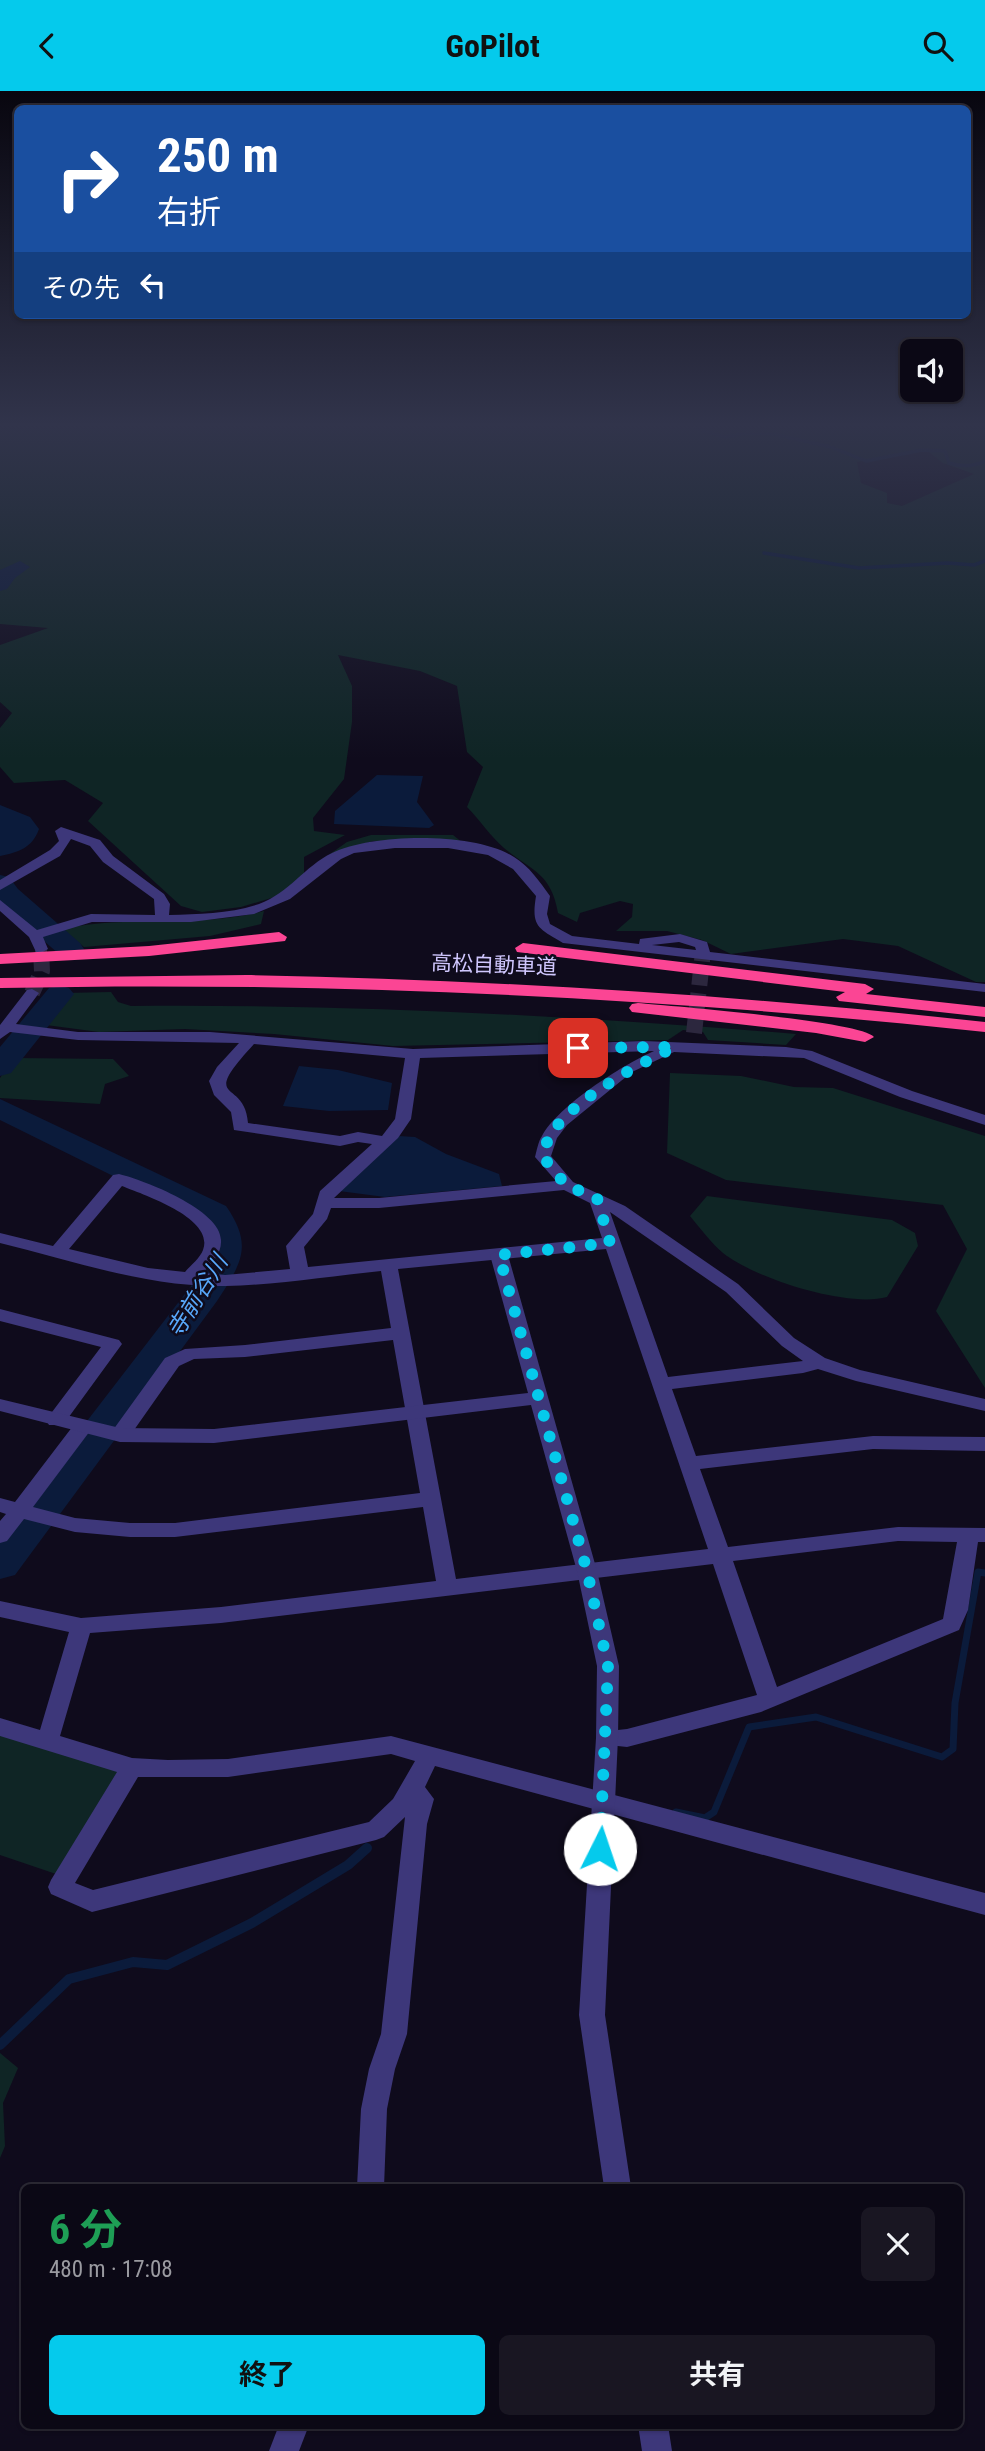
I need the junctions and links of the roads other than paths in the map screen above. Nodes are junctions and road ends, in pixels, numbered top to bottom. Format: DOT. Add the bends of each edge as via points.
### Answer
graph roads {
  1 [pos="3,884"];
  2 [pos="0,904"];
  3 [pos="162,919"];
  4 [pos="42,932"];
  5 [pos="557,935"];
  6 [pos="279,937"];
  7 [pos="523,948"];
  8 [pos="41,949"];
  9 [pos="703,952"];
  10 [pos="0,959"];
  11 [pos="0,971"];
  12 [pos="335,982"];
  13 [pos="0,983"];
  14 [pos="985,988"];
  15 [pos="32,993"];
  16 [pos="985,1004"];
  17 [pos="985,1012"];
  18 [pos="985,1027"];
  19 [pos="9,1031"];
  20 [pos="865,1037"];
  21 [pos="250,1040"];
  22 [pos="675,1047"];
  23 [pos="413,1054"];
  24 [pos="985,1120"];
  25 [pos="383,1141"];
  26 [pos="566,1185"];
  27 [pos="597,1198"];
  28 [pos="324,1203"];
  29 [pos="0,1238"];
  30 [pos="610,1243"];
  31 [pos="57,1252"];
  32 [pos="499,1255"];
  33 [pos="389,1266"];
  34 [pos="300,1274"];
  35 [pos="195,1280"];
  36 [pos="0,1315"];
  37 [pos="402,1333"];
  38 [pos="818,1362"];
  39 [pos="660,1384"];
  40 [pos="539,1398"];
  41 [pos="0,1405"];
  42 [pos="985,1405"];
  43 [pos="418,1411"];
  44 [pos="57,1420"];
  45 [pos="101,1431"];
  46 [pos="985,1444"];
  47 [pos="687,1464"];
  48 [pos="433,1499"];
  49 [pos="24,1512"];
  50 [pos="977,1534"];
  51 [pos="0,1536"];
  52 [pos="720,1555"];
  53 [pos="587,1571"];
  54 [pos="447,1587"];
  55 [pos="0,1609"];
  56 [pos="81,1626"];
  57 [pos="770,1699"];
  58 [pos="0,1727"];
  59 [pos="607,1738"];
  60 [pos="44,1742"];
  61 [pos="429,1755"];
  62 [pos="132,1767"];
  63 [pos="414,1790"];
  64 [pos="603,1801"];
  65 [pos="985,1904"];
  66 [pos="370,2184"];
  67 [pos="618,2184"];
  68 [pos="292,2429"];
  69 [pos="654,2429"];
  70 [pos="284,2451"];
  71 [pos="657,2451"];
  1 -- 3 [label="street" via="55,853 66,841 61,831 95,843 108,859 159,897"];
  2 -- 4 [label="street"];
  3 -- 4 [label="street" via="91,918"];
  3 -- 5 [label="street" via="213,917 278,901 337,855 362,846 474,846 507,858 528,876 543,896 540,913 544,926"];
  4 -- 8 [label="street"];
  5 -- 9 [label="street" via="645,942 680,938 702,945"];
  5 -- 14 [label="street" via="582,943"];
  6 -- 10 [label="highway" via="149,951"];
  7 -- 16 [label="highway"];
  11 -- 17 [label="highway, 高松自動車道" via="216,967 454,971 779,991"];
  12 -- 13 [label="highway, 高松自動車道"];
  12 -- 18 [label="highway, 高松自動車道" via="628,993"];
  12 -- 20 [label="highway" via="608,1004"];
  15 -- 19 [label="street"];
  19 -- 21 [label="street"];
  21 -- 23 [label="street"];
  21 -- 25 [label="street" via="217,1081 220,1092 239,1111 240,1127 340,1141 358,1137"];
  22 -- 23 [label="street"];
  22 -- 24 [label="street" via="693,1040 807,1054"];
  22 -- 26 [label="street" via="627,1069 549,1137 543,1157"];
  23 -- 25 [label="street" via="403,1119"];
  25 -- 28 [label="street" via="326,1195"];
  26 -- 27 [label="street"];
  26 -- 28 [label="street" via="379,1203"];
  27 -- 30 [label="street"];
  27 -- 38 [label="street" via="732,1288 788,1342"];
  28 -- 34 [label="street" via="321,1215 295,1247"];
  29 -- 31 [label="street"];
  30 -- 32 [label="street"];
  30 -- 39 [label="street"];
  31 -- 35 [label="street"];
  31 -- 35 [label="street" via="119,1179 196,1214 207,1224 214,1236 213,1248"];
  32 -- 33 [label="street"];
  32 -- 40 [label="street"];
  33 -- 34 [label="street"];
  33 -- 37 [label="street"];
  34 -- 35 [label="street"];
  36 -- 44 [label="street" via="113,1344"];
  37 -- 43 [label="street"];
  37 -- 45 [label="street" via="191,1353 172,1362"];
  38 -- 39 [label="street"];
  38 -- 42 [label="street"];
  39 -- 47 [label="street"];
  40 -- 43 [label="street"];
  40 -- 53 [label="street"];
  41 -- 44 [label="street"];
  43 -- 45 [label="street" via="214,1436"];
  43 -- 48 [label="street"];
  44 -- 45 [label="street"];
  45 -- 49 [label="street"];
  46 -- 47 [label="street" via="895,1440"];
  47 -- 52 [label="street"];
  48 -- 49 [label="street" via="175,1530 130,1530"];
  48 -- 54 [label="street"];
  49 -- 51 [label="street"];
  50 -- 52 [label="street" via="898,1534"];
  50 -- 57 [label="street" via="951,1624"];
  52 -- 53 [label="street"];
  52 -- 57 [label="street"];
  53 -- 54 [label="street"];
  53 -- 59 [label="street" via="608,1666"];
  54 -- 56 [label="street" via="221,1615"];
  55 -- 56 [label="street"];
  56 -- 60 [label="street" via="53,1728"];
  57 -- 59 [label="street" via="640,1735"];
  58 -- 60 [label="street"];
  59 -- 64 [label="street"];
  60 -- 62 [label="street"];
  61 -- 62 [label="street" via="391,1745 228,1768"];
  61 -- 63 [label="street"];
  61 -- 64 [label="street"];
  62 -- 63 [label="street" via="60,1887 92,1901 376,1830 397,1814"];
  63 -- 66 [label="street" via="422,1800 415,1824 394,2034 386,2051 369,2149"];
  64 -- 65 [label="street"];
  64 -- 67 [label="street" via="592,2015"];
  68 -- 70 [label="street"];
  69 -- 71 [label="street"];
}
